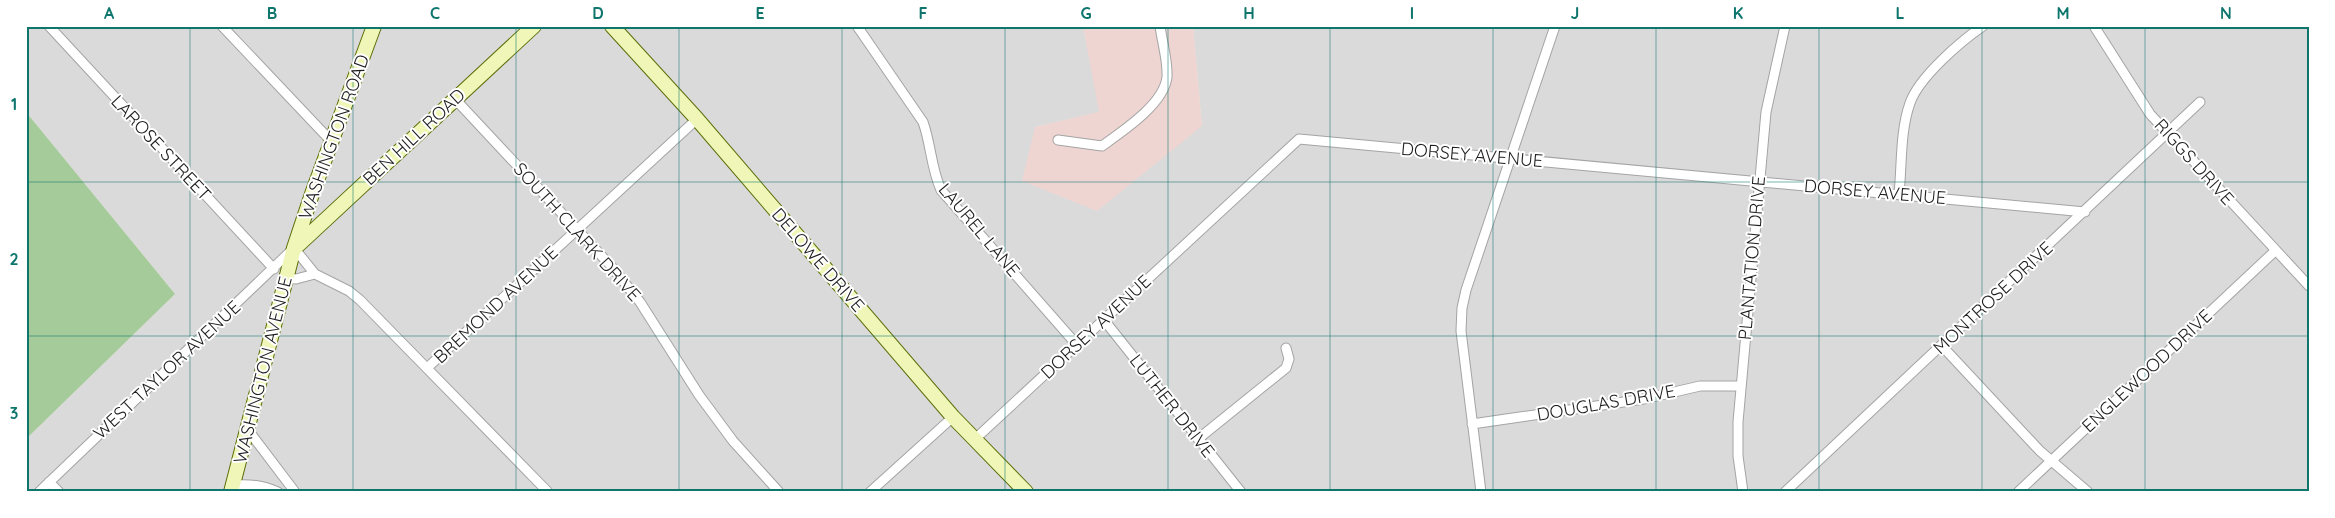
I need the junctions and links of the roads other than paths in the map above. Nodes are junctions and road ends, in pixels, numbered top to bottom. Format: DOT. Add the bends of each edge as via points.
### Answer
graph roads {
  1 [pos="49,26"];
  2 [pos="222,26"];
  3 [pos="374,26"];
  4 [pos="534,26"];
  5 [pos="612,26"];
  6 [pos="857,26"];
  7 [pos="1160,26"];
  8 [pos="1555,26"];
  9 [pos="1785,26"];
  10 [pos="1984,26"];
  11 [pos="2094,26"];
  12 [pos="455,99"];
  13 [pos="2200,102"];
  14 [pos="697,119"];
  15 [pos="2166,134"];
  16 [pos="1058,140"];
  17 [pos="331,142"];
  18 [pos="1510,158"];
  19 [pos="1758,181"];
  20 [pos="1899,194"];
  21 [pos="2086,212"];
  22 [pos="577,229"];
  23 [pos="294,248"];
  24 [pos="2275,251"];
  25 [pos="274,269"];
  26 [pos="315,274"];
  27 [pos="286,278"];
  28 [pos="2309,286"];
  29 [pos="1104,320"];
  30 [pos="1077,345"];
  31 [pos="1942,346"];
  32 [pos="1286,348"];
  33 [pos="426,368"];
  34 [pos="1740,386"];
  35 [pos="953,417"];
  36 [pos="1472,424"];
  37 [pos="248,430"];
  38 [pos="1198,439"];
  39 [pos="974,440"];
  40 [pos="2051,461"];
  41 [pos="50,482"];
  42 [pos="232,488"];
  43 [pos="39,492"];
  44 [pos="59,492"];
  45 [pos="278,492"];
  46 [pos="295,492"];
  47 [pos="548,492"];
  48 [pos="779,492"];
  49 [pos="870,492"];
  50 [pos="1026,492"];
  51 [pos="1240,492"];
  52 [pos="1481,492"];
  53 [pos="1743,492"];
  54 [pos="1785,492"];
  55 [pos="2018,492"];
  56 [pos="2088,492"];
  1 -- 25 [label="street, LAROSE STREET"];
  2 -- 17 [label="street"];
  3 -- 17 [label="street, WASHINGTON ROAD"];
  4 -- 12 [label="street, BEN HILL ROAD"];
  5 -- 14 [label="street, DELOWE DRIVE"];
  6 -- 30 [label="street, LAUREL LANE" via="923,122 941,190"];
  7 -- 16 [label="street" via="1167,74 1165,87 1156,101 1102,146"];
  8 -- 18 [label="street"];
  9 -- 19 [label="street, PLANTATION DRIVE" via="1766,112"];
  10 -- 20 [label="street" via="1951,51 1918,87 1910,101"];
  11 -- 15 [label="street, RIGGS DRIVE"];
  12 -- 22 [label="street, SOUTH CLARK DRIVE"];
  12 -- 23 [label="street, BEN HILL ROAD"];
  13 -- 15 [label="street, MONTROSE DRIVE"];
  14 -- 22 [label="street, BREMOND AVENUE"];
  14 -- 35 [label="street, DELOWE DRIVE"];
  15 -- 21 [label="street, MONTROSE DRIVE"];
  15 -- 24 [label="street, RIGGS DRIVE"];
  17 -- 23 [label="street, WASHINGTON ROAD"];
  18 -- 19 [label="street, DORSEY AVENUE"];
  18 -- 29 [label="street, DORSEY AVENUE" via="1299,139"];
  18 -- 36 [label="street" via="1462,308 1461,331"];
  19 -- 20 [label="street, DORSEY AVENUE"];
  19 -- 34 [label="street, PLANTATION DRIVE"];
  20 -- 21 [label="street, DORSEY AVENUE"];
  21 -- 31 [label="street, MONTROSE DRIVE"];
  22 -- 33 [label="street, BREMOND AVENUE"];
  22 -- 48 [label="street, SOUTH CLARK DRIVE" via="640,302 705,403 733,441"];
  23 -- 25 [label="street, WEST TAYLOR AVENUE"];
  23 -- 26 [label="street"];
  23 -- 27 [label="street, WASHINGTON AVENUE"];
  24 -- 28 [label="street, RIGGS DRIVE"];
  24 -- 40 [label="street, ENGLEWOOD DRIVE"];
  25 -- 41 [label="street, WEST TAYLOR AVENUE"];
  26 -- 27 [label="street"];
  26 -- 33 [label="street" via="349,291"];
  27 -- 37 [label="street, WASHINGTON AVENUE"];
  29 -- 30 [label="street, DORSEY AVENUE"];
  29 -- 38 [label="street, LUTHER DRIVE"];
  30 -- 39 [label="street, DORSEY AVENUE"];
  31 -- 40 [label="street"];
  31 -- 54 [label="street, MONTROSE DRIVE"];
  32 -- 38 [label="street" via="1289,359 1286,368"];
  33 -- 47 [label="street"];
  34 -- 36 [label="street, DOUGLAS DRIVE" via="1700,386 1644,399"];
  34 -- 53 [label="street, PLANTATION DRIVE" via="1738,456"];
  35 -- 39 [label="street, DELOWE DRIVE"];
  35 -- 49 [label="street"];
  36 -- 52 [label="street"];
  37 -- 42 [label="street, WASHINGTON AVENUE"];
  37 -- 46 [label="street"];
  38 -- 51 [label="street, LUTHER DRIVE"];
  39 -- 50 [label="street, DELOWE DRIVE"];
  40 -- 55 [label="street, ENGLEWOOD DRIVE"];
  40 -- 56 [label="street"];
  41 -- 43 [label="street, WEST TAYLOR AVENUE"];
  41 -- 44 [label="street"];
  42 -- 45 [label="street" via="257,485"];
}
